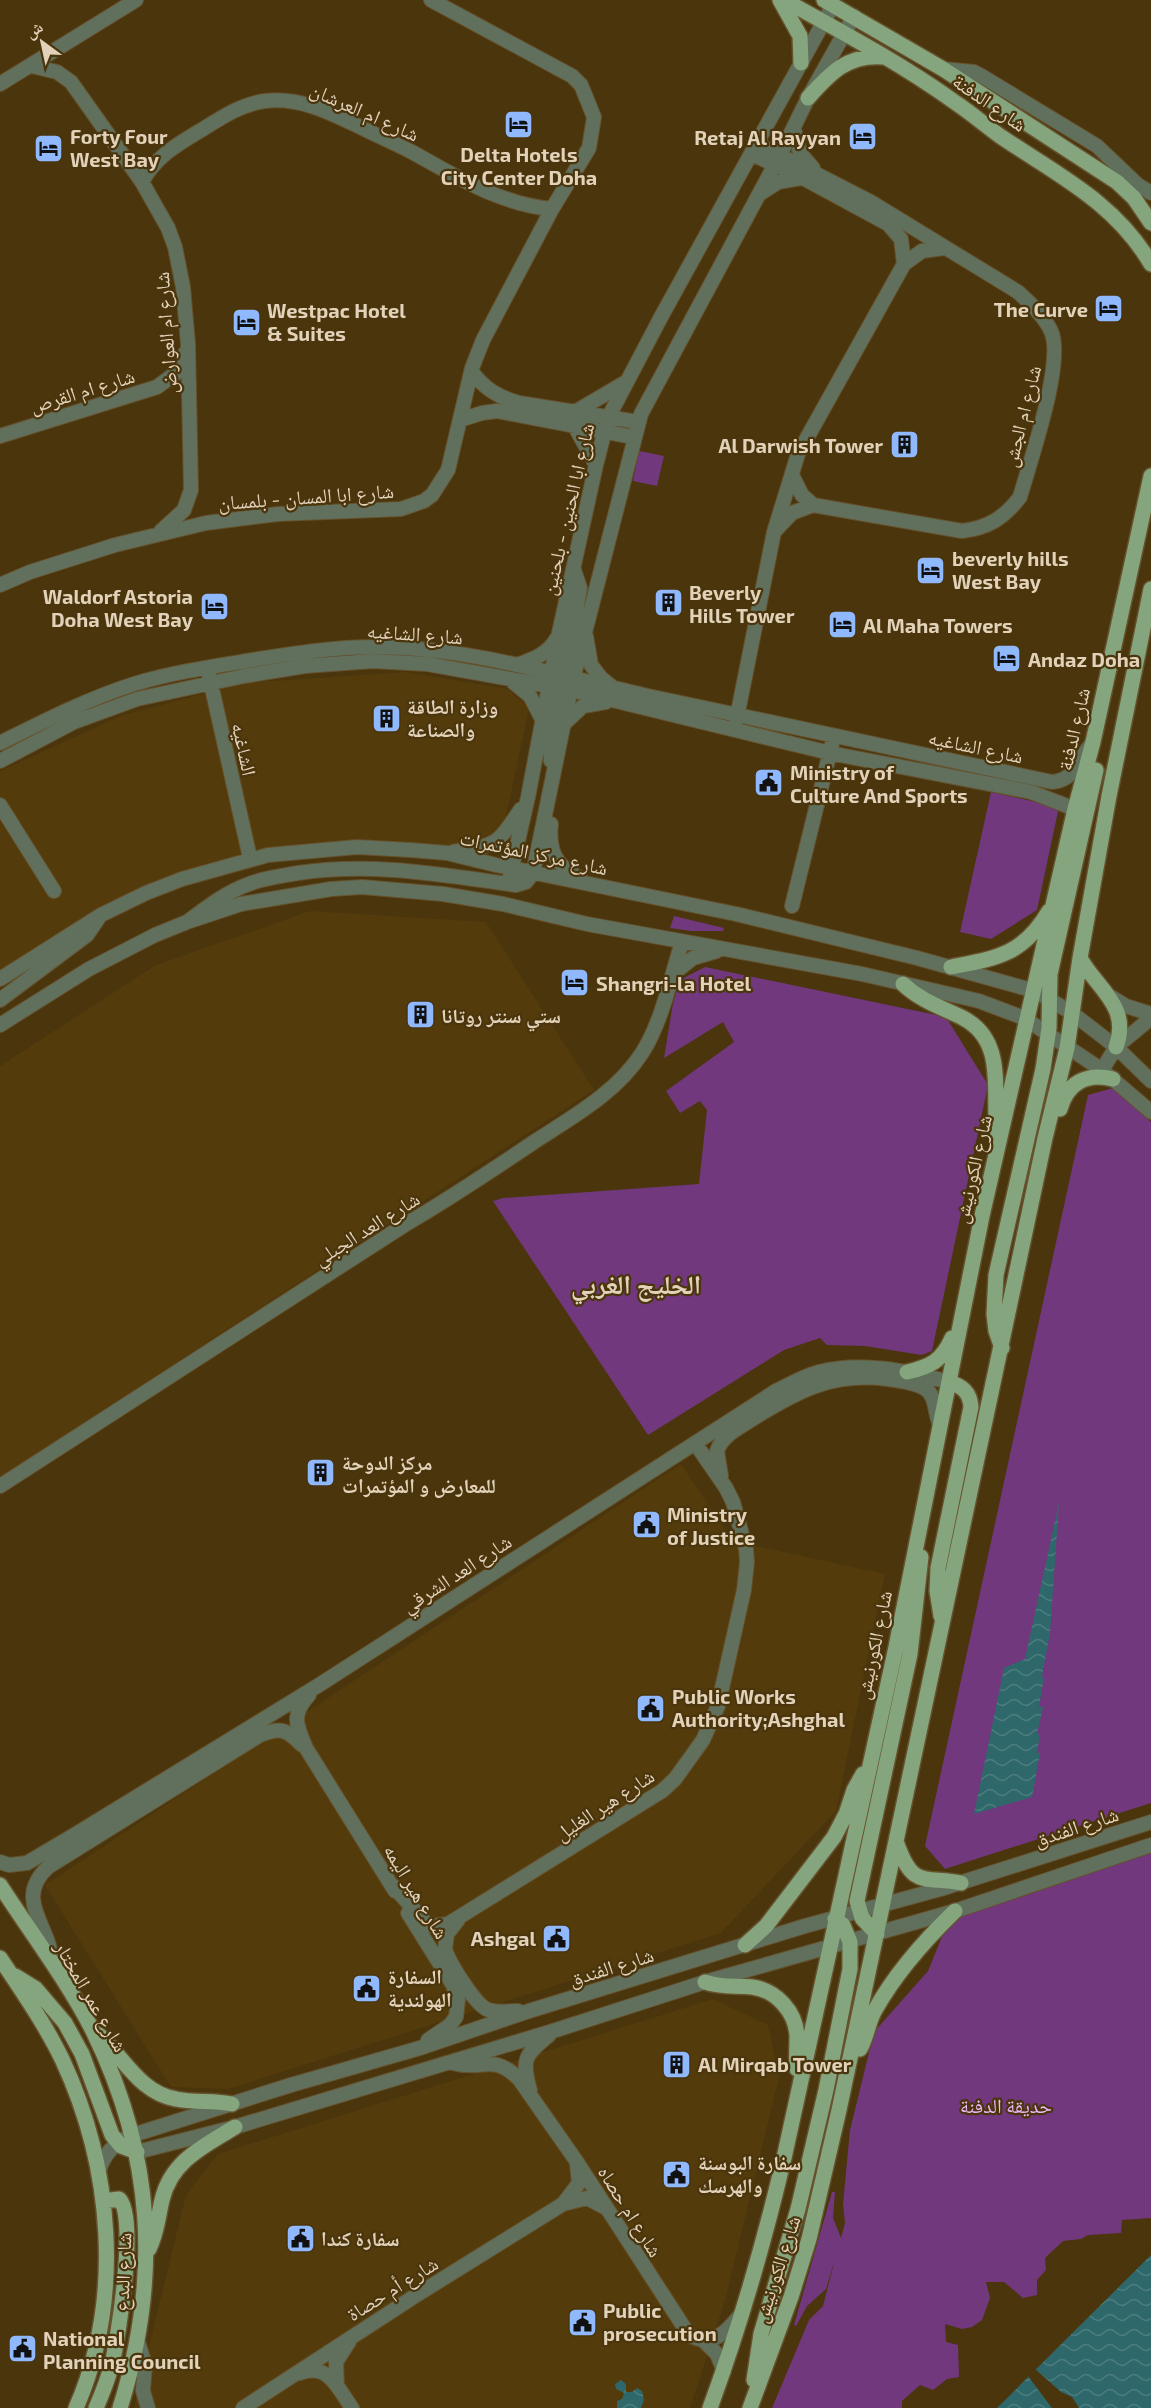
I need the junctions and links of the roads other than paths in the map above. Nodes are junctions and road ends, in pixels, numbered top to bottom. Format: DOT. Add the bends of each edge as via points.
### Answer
graph roads {
  1 [pos="124,0"];
  2 [pos="136,0"];
  3 [pos="431,0"];
  4 [pos="782,0"];
  5 [pos="829,2"];
  6 [pos="110,16"];
  7 [pos="854,16"];
  8 [pos="824,22"];
  9 [pos="844,34"];
  10 [pos="885,57"];
  11 [pos="801,63"];
  12 [pos="32,66"];
  13 [pos="943,69"];
  14 [pos="0,84"];
  15 [pos="808,98"];
  16 [pos="794,129"];
  17 [pos="755,149"];
  18 [pos="777,161"];
  19 [pos="819,174"];
  20 [pos="803,178"];
  21 [pos="1110,178"];
  22 [pos="142,182"];
  23 [pos="1145,189"];
  24 [pos="757,196"];
  25 [pos="552,209"];
  26 [pos="1151,223"];
  27 [pos="944,248"];
  28 [pos="904,264"];
  29 [pos="1151,264"];
  30 [pos="188,344"];
  31 [pos="472,372"];
  32 [pos="626,382"];
  33 [pos="575,412"];
  34 [pos="608,418"];
  35 [pos="460,420"];
  36 [pos="638,422"];
  37 [pos="575,427"];
  38 [pos="604,432"];
  39 [pos="0,436"];
  40 [pos="633,437"];
  41 [pos="596,465"];
  42 [pos="792,475"];
  43 [pos="1151,476"];
  44 [pos="813,505"];
  45 [pos="774,532"];
  46 [pos="157,534"];
  47 [pos="573,568"];
  48 [pos="0,585"];
  49 [pos="1151,589"];
  50 [pos="584,632"];
  51 [pos="559,633"];
  52 [pos="516,665"];
  53 [pos="208,667"];
  54 [pos="511,680"];
  55 [pos="561,682"];
  56 [pos="211,683"];
  57 [pos="612,694"];
  58 [pos="63,711"];
  59 [pos="738,716"];
  60 [pos="542,719"];
  61 [pos="565,724"];
  62 [pos="69,725"];
  63 [pos="734,730"];
  64 [pos="834,736"];
  65 [pos="1093,742"];
  66 [pos="0,743"];
  67 [pos="830,753"];
  68 [pos="0,761"];
  69 [pos="555,772"];
  70 [pos="528,797"];
  71 [pos="0,805"];
  72 [pos="547,808"];
  73 [pos="1075,809"];
  74 [pos="447,853"];
  75 [pos="250,858"];
  76 [pos="511,868"];
  77 [pos="534,873"];
  78 [pos="508,884"];
  79 [pos="595,884"];
  80 [pos="54,891"];
  81 [pos="1056,898"];
  82 [pos="503,904"];
  83 [pos="792,906"];
  84 [pos="101,915"];
  85 [pos="187,922"];
  86 [pos="682,942"];
  87 [pos="723,949"];
  88 [pos="1080,958"];
  89 [pos="951,967"];
  90 [pos="3,975"];
  91 [pos="672,975"];
  92 [pos="903,984"];
  93 [pos="1035,991"];
  94 [pos="1108,994"];
  95 [pos="1050,999"];
  96 [pos="0,1000"];
  97 [pos="1072,1012"];
  98 [pos="1151,1016"];
  99 [pos="1028,1021"];
  100 [pos="0,1025"];
  101 [pos="1049,1035"];
  102 [pos="1116,1047"];
  103 [pos="1067,1048"];
  104 [pos="1107,1074"];
  105 [pos="1151,1081"];
  106 [pos="1151,1112"];
  107 [pos="1045,1138"];
  108 [pos="999,1143"];
  109 [pos="965,1307"];
  110 [pos="1002,1348"];
  111 [pos="907,1372"];
  112 [pos="949,1382"];
  113 [pos="940,1425"];
  114 [pos="695,1443"];
  115 [pos="722,1481"];
  116 [pos="0,1486"];
  117 [pos="918,1536"];
  118 [pos="942,1625"];
  119 [pos="319,1685"];
  120 [pos="306,1748"];
  121 [pos="869,1767"];
  122 [pos="1151,1822"];
  123 [pos="897,1844"];
  124 [pos="1151,1845"];
  125 [pos="0,1862"];
  126 [pos="961,1883"];
  127 [pos="0,1885"];
  128 [pos="392,1885"];
  129 [pos="882,1906"];
  130 [pos="955,1911"];
  131 [pos="859,1912"];
  132 [pos="835,1919"];
  133 [pos="458,1920"];
  134 [pos="877,1934"];
  135 [pos="850,1942"];
  136 [pos="745,1945"];
  137 [pos="829,1947"];
  138 [pos="3,1964"];
  139 [pos="53,1966"];
  140 [pos="705,1982"];
  141 [pos="530,2012"];
  142 [pos="92,2029"];
  143 [pos="553,2031"];
  144 [pos="420,2048"];
  145 [pos="449,2062"];
  146 [pos="849,2064"];
  147 [pos="800,2083"];
  148 [pos="532,2094"];
  149 [pos="232,2104"];
  150 [pos="235,2127"];
  151 [pos="133,2135"];
  152 [pos="117,2142"];
  153 [pos="137,2151"];
  154 [pos="577,2162"];
  155 [pos="99,2171"];
  156 [pos="103,2201"];
  157 [pos="563,2204"];
  158 [pos="606,2208"];
  159 [pos="146,2254"];
  160 [pos="744,2310"];
  161 [pos="356,2334"];
  162 [pos="704,2341"];
  163 [pos="138,2342"];
  164 [pos="724,2371"];
  165 [pos="287,2378"];
  166 [pos="337,2386"];
  167 [pos="751,2404"];
  168 [pos="76,2408"];
  169 [pos="96,2408"];
  170 [pos="120,2408"];
  171 [pos="148,2408"];
  172 [pos="243,2408"];
  173 [pos="352,2408"];
  174 [pos="710,2408"];
  1 -- 6 [label="street"];
  2 -- 6 [label="street"];
  3 -- 25 [label="street, شارع ابا المسان - بلمسان" via="550,63 581,85 594,117 592,137 583,161"];
  4 -- 8 [label="main road, شارع الدفنة"];
  4 -- 11 [label="main road" via="800,36"];
  5 -- 7 [label="main road, شارع الدفنة"];
  5 -- 8 [label="street, شارع ابا الحنين - بلحنين"];
  6 -- 12 [label="street"];
  7 -- 9 [label="street, شارع ابا الحنين - بلحنين"];
  7 -- 13 [label="main road, شارع الدفنة"];
  8 -- 9 [label="main road, شارع الدفنة"];
  8 -- 11 [label="street, شارع ابا الحنين - بلحنين"];
  9 -- 10 [label="main road, شارع الدفنة"];
  9 -- 15 [label="street, شارع ابا الحنين - بلحنين"];
  10 -- 15 [label="main road" via="862,56 852,60"];
  10 -- 29 [label="main road, شارع الدفنة" via="1093,197 1126,227"];
  11 -- 17 [label="street, شارع ابا الحنين - بلحنين"];
  12 -- 14 [label="street"];
  12 -- 22 [label="street, شارع ام العوارض" via="57,72 71,82"];
  13 -- 21 [label="main road, شارع الدفنة"];
  13 -- 23 [label="street, شارع الدفنة" via="975,72 1097,146"];
  15 -- 16 [label="street, شارع ابا الحنين - بلحنين"];
  16 -- 18 [label="street, شارع ابا الحنين - بلحنين"];
  16 -- 19 [label="street" via="800,153"];
  17 -- 18 [label="street, شارع ام الجش"];
  17 -- 32 [label="street, شارع ابا الحنين - بلحنين"];
  18 -- 19 [label="street, شارع ام الجش"];
  18 -- 20 [label="street"];
  18 -- 24 [label="street, شارع ابا الحنين - بلحنين"];
  19 -- 27 [label="street, شارع ام الجش"];
  20 -- 24 [label="street" via="778,182"];
  20 -- 28 [label="street" via="894,229 903,248"];
  21 -- 23 [label="main road"];
  21 -- 26 [label="main road, شارع الدفنة" via="1134,198"];
  22 -- 25 [label="street, شارع ام العرشان" via="160,156 225,115 256,102 296,101 332,114 515,203"];
  22 -- 30 [label="street, شارع ام العوارض" via="176,247"];
  24 -- 36 [label="street, شارع ابا الحنين - بلحنين"];
  25 -- 31 [label="street, شارع ابا المسان - بلمسان" via="492,321"];
  27 -- 28 [label="street" via="922,251"];
  27 -- 44 [label="street, شارع ام الجش" via="1018,292 1051,331 1055,349 1052,380 1020,497 993,523 962,531"];
  28 -- 42 [label="street" via="798,454"];
  30 -- 39 [label="street, شارع ام القرص" via="176,373 157,387"];
  30 -- 46 [label="street, شارع ام العوارض" via="191,490 184,510"];
  31 -- 33 [label="street" via="489,391 502,398"];
  31 -- 35 [label="street, شارع ابا المسان - بلمسان"];
  32 -- 33 [label="street"];
  32 -- 34 [label="street, شارع ابا الحنين - بلحنين"];
  33 -- 34 [label="street"];
  34 -- 36 [label="street"];
  34 -- 38 [label="street, شارع ابا الحنين - بلحنين"];
  35 -- 37 [label="street" via="497,411"];
  35 -- 46 [label="street, شارع ابا المسان - بلمسان" via="448,470 432,495 412,506 384,511 271,515"];
  36 -- 40 [label="street, شارع ابا الحنين - بلحنين"];
  37 -- 38 [label="street"];
  37 -- 41 [label="street"];
  38 -- 40 [label="street"];
  38 -- 41 [label="street, شارع ابا الحنين - بلحنين"];
  40 -- 50 [label="street, شارع ابا الحنين - بلحنين"];
  41 -- 47 [label="street, شارع ابا الحنين - بلحنين"];
  42 -- 44 [label="street" via="802,495"];
  42 -- 45 [label="street"];
  43 -- 65 [label="main road, شارع الدفنة"];
  44 -- 45 [label="street" via="792,513"];
  45 -- 59 [label="street"];
  46 -- 48 [label="street, شارع ابا المسان - بلمسان"];
  47 -- 51 [label="street, شارع ابا الحنين - بلحنين"];
  47 -- 55 [label="street" via="580,588"];
  49 -- 88 [label="main road"];
  50 -- 55 [label="street, شارع ابا الحنين - بلحنين"];
  50 -- 57 [label="street" via="591,665"];
  51 -- 52 [label="street" via="546,651"];
  51 -- 55 [label="street, شارع ابا الحنين - بلحنين"];
  52 -- 53 [label="street, شارع الشاغيه" via="432,650 375,647 305,651"];
  52 -- 55 [label="street, شارع الشاغيه"];
  53 -- 56 [label="street, الشاغيه"];
  53 -- 58 [label="street, شارع الشاغيه" via="135,684"];
  54 -- 55 [label="street, شارع الشاغيه"];
  54 -- 56 [label="street, شارع الشاغيه" via="427,664 373,661 304,666"];
  54 -- 60 [label="street" via="530,696"];
  55 -- 57 [label="street, شارع الشاغيه"];
  55 -- 60 [label="street, شارع ابا الحنين - بلحنين"];
  55 -- 61 [label="street, شارع ابا الحنين - بلحنين"];
  55 -- 69 [label="street" via="550,756"];
  56 -- 62 [label="street, شارع الشاغيه" via="137,699"];
  56 -- 75 [label="street, الشاغيه"];
  57 -- 59 [label="street, شارع الشاغيه"];
  57 -- 61 [label="street" via="583,706"];
  57 -- 63 [label="street, شارع الشاغيه"];
  58 -- 62 [label="street"];
  58 -- 66 [label="street, شارع الشاغيه"];
  59 -- 63 [label="street"];
  59 -- 64 [label="street, شارع الشاغيه"];
  60 -- 70 [label="street, شارع ابا الحنين - بلحنين"];
  61 -- 69 [label="street, شارع ابا الحنين - بلحنين"];
  62 -- 68 [label="street, شارع الشاغيه"];
  63 -- 67 [label="street, شارع الشاغيه"];
  64 -- 65 [label="street, شارع الشاغيه" via="1052,782 1074,772"];
  64 -- 67 [label="street"];
  65 -- 73 [label="main road, شارع الدفنة"];
  65 -- 95 [label="main road" via="1097,761 1050,974"];
  67 -- 73 [label="street, شارع الشاغيه" via="1031,792"];
  67 -- 83 [label="street"];
  69 -- 72 [label="street, شارع ابا الحنين - بلحنين"];
  70 -- 74 [label="street" via="496,842 484,848"];
  70 -- 76 [label="street, شارع ابا الحنين - بلحنين"];
  71 -- 80 [label="street"];
  72 -- 77 [label="street, شارع ابا الحنين - بلحنين"];
  72 -- 79 [label="street" via="551,817 549,842 556,860 567,871"];
  73 -- 81 [label="main road, شارع الدفنة"];
  74 -- 75 [label="street, شارع مركز المؤتمرات" via="357,847"];
  74 -- 76 [label="street, شارع مركز المؤتمرات"];
  75 -- 84 [label="street, شارع مركز المؤتمرات" via="146,893"];
  76 -- 77 [label="street, شارع مركز المؤتمرات"];
  76 -- 78 [label="street, شارع ابا الحنين - بلحنين"];
  77 -- 78 [label="street" via="522,884"];
  77 -- 79 [label="street, شارع مركز المؤتمرات"];
  78 -- 82 [label="street, شارع ابا الحنين - بلحنين"];
  78 -- 85 [label="street" via="387,868 320,870 248,884"];
  79 -- 89 [label="street, شارع مركز المؤتمرات"];
  81 -- 89 [label="main road" via="1035,932 1016,949"];
  81 -- 93 [label="main road, شارع الدفنة"];
  82 -- 85 [label="street" via="362,887 251,902"];
  82 -- 86 [label="street"];
  84 -- 90 [label="street, شارع مركز المؤتمرات"];
  84 -- 96 [label="street" via="87,935"];
  85 -- 100 [label="street" via="89,969"];
  86 -- 87 [label="street"];
  86 -- 91 [label="street, شارع العد الجبلي"];
  87 -- 91 [label="street" via="693,958"];
  87 -- 92 [label="street"];
  88 -- 94 [label="main road"];
  88 -- 97 [label="main road"];
  89 -- 93 [label="street, شارع مركز المؤتمرات"];
  91 -- 116 [label="street, شارع العد الجبلي" via="644,1051 602,1095 458,1193"];
  92 -- 99 [label="street" via="979,1001"];
  92 -- 108 [label="main road" via="928,1003 966,1020 986,1041 997,1079 995,1120"];
  93 -- 95 [label="street, شارع مركز المؤتمرات"];
  93 -- 99 [label="main road, شارع الكورنيش"];
  94 -- 98 [label="street"];
  94 -- 102 [label="main road" via="1121,1022"];
  95 -- 97 [label="street, شارع مركز المؤتمرات"];
  95 -- 101 [label="main road"];
  97 -- 102 [label="street"];
  97 -- 103 [label="main road, شارع الكورنيش"];
  98 -- 102 [label="street"];
  99 -- 101 [label="street"];
  99 -- 108 [label="main road, شارع الكورنيش"];
  101 -- 103 [label="street"];
  101 -- 110 [label="main road" via="996,1275 994,1314"];
  102 -- 104 [label="street"];
  102 -- 105 [label="street"];
  103 -- 104 [label="street"];
  103 -- 107 [label="main road, شارع الكورنيش"];
  104 -- 106 [label="street"];
  104 -- 107 [label="main road" via="1088,1077 1074,1085"];
  107 -- 110 [label="main road, شارع الكورنيش"];
  108 -- 109 [label="main road, شارع الكورنيش"];
  109 -- 111 [label="main road" via="941,1358 928,1367"];
  109 -- 112 [label="main road, شارع الكورنيش"];
  110 -- 118 [label="main road, شارع الكورنيش"];
  111 -- 112 [label="street, شارع العد الشرقي"];
  111 -- 114 [label="street, شارع العد الشرقي" via="857,1367 807,1376 776,1391"];
  112 -- 113 [label="main road, شارع الكورنيش"];
  112 -- 118 [label="main road" via="964,1389 971,1407 938,1568"];
  113 -- 115 [label="street" via="933,1399 924,1388 878,1378 834,1380 789,1396 729,1435 717,1451"];
  113 -- 117 [label="main road, شارع الكورنيش"];
  114 -- 115 [label="street, شارع هير الغليل"];
  114 -- 119 [label="street, شارع العد الشرقي"];
  115 -- 133 [label="street, شارع هير الغليل" via="738,1516 747,1571 718,1706 697,1749 662,1791"];
  117 -- 121 [label="main road, شارع الكورنيش"];
  117 -- 131 [label="main road" via="921,1567 910,1654 857,1901"];
  118 -- 123 [label="main road, شارع الكورنيش"];
  119 -- 120 [label="street, شارع هير اليمه" via="297,1713 296,1724"];
  119 -- 125 [label="street, شارع العد الشرقي" via="27,1863 9,1866"];
  120 -- 128 [label="street, شارع هير اليمه"];
  120 -- 139 [label="street, شارع هير اليمه" via="281,1730 260,1735 41,1874 34,1889 33,1906 49,1943"];
  121 -- 132 [label="main road, شارع الكورنيش"];
  121 -- 136 [label="main road" via="854,1790 834,1837 766,1926"];
  122 -- 126 [label="street, شارع الفندق"];
  123 -- 126 [label="main road" via="907,1867 918,1877"];
  123 -- 129 [label="main road, شارع الكورنيش"];
  124 -- 130 [label="street"];
  126 -- 129 [label="street, شارع الفندق"];
  127 -- 139 [label="main road, شارع عمر المختار"];
  128 -- 133 [label="street, شارع هير الغليل" via="426,1923 440,1926"];
  128 -- 144 [label="street, شارع هير اليمه" via="453,1985 458,2000 456,2017 450,2025"];
  129 -- 131 [label="street, شارع الفندق"];
  129 -- 134 [label="main road, شارع الكورنيش"];
  130 -- 134 [label="street"];
  130 -- 146 [label="main road" via="880,2001 863,2044"];
  131 -- 132 [label="street, شارع الفندق"];
  131 -- 134 [label="main road"];
  132 -- 135 [label="main road" via="843,1925"];
  132 -- 136 [label="street, شارع الفندق"];
  132 -- 137 [label="main road, شارع الكورنيش"];
  133 -- 141 [label="street" via="447,1934 445,1949 476,2000 491,2011"];
  134 -- 135 [label="street"];
  134 -- 146 [label="main road, شارع الكورنيش"];
  135 -- 137 [label="street"];
  135 -- 167 [label="main road" via="850,1969 826,2090 798,2209 761,2334"];
  136 -- 141 [label="street, شارع الفندق"];
  137 -- 140 [label="street"];
  137 -- 147 [label="main road, شارع الكورنيش"];
  138 -- 152 [label="main road" via="48,2000 65,2023 82,2054"];
  138 -- 155 [label="main road" via="61,2058 87,2123"];
  139 -- 142 [label="main road, شارع عمر المختار"];
  140 -- 143 [label="street"];
  140 -- 147 [label="main road" via="723,1987 755,1987 780,2000 795,2026"];
  141 -- 144 [label="street, شارع الفندق"];
  142 -- 149 [label="main road" via="154,2092 174,2099"];
  142 -- 151 [label="main road, شارع عمر المختار"];
  143 -- 145 [label="street"];
  143 -- 148 [label="street, شارع ام حصاه" via="527,2058 525,2072"];
  144 -- 149 [label="street, شارع الفندق"];
  145 -- 148 [label="street, شارع ام حصاه" via="508,2068"];
  145 -- 150 [label="street"];
  146 -- 167 [label="main road, شارع الكورنيش" via="809,2239"];
  147 -- 160 [label="main road, شارع الكورنيش" via="768,2226"];
  148 -- 154 [label="street, شارع ام حصاه"];
  149 -- 151 [label="street, شارع الفندق"];
  150 -- 153 [label="street"];
  150 -- 159 [label="main road" via="194,2152 173,2172"];
  151 -- 152 [label="street, شارع الفندق"];
  151 -- 153 [label="main road, شارع البدع"];
  152 -- 153 [label="main road"];
  152 -- 155 [label="street"];
  153 -- 159 [label="main road, شارع البدع" via="145,2207"];
  154 -- 157 [label="street, شارع أم حصاة" via="579,2183"];
  154 -- 158 [label="street, شارع ام حصاه"];
  155 -- 156 [label="main road, شارع البدع"];
  156 -- 168 [label="main road, شارع البدع" via="103,2303 92,2363"];
  156 -- 169 [label="main road" via="119,2199 124,2206 127,2247 119,2333"];
  157 -- 158 [label="street, شارع أم حصاة" via="587,2198"];
  157 -- 161 [label="street, شارع أم حصاة"];
  158 -- 162 [label="street, شارع ام حصاه" via="689,2335"];
  159 -- 163 [label="main road, شارع البدع"];
  160 -- 162 [label="street" via="720,2336"];
  160 -- 164 [label="main road, شارع الكورنيش"];
  161 -- 165 [label="street, شارع أم حصاة"];
  161 -- 166 [label="street" via="338,2356"];
  162 -- 164 [label="street, شارع ام حصاه" via="717,2354"];
  163 -- 170 [label="main road, شارع البدع"];
  163 -- 171 [label="street" via="145,2364 143,2391"];
  164 -- 174 [label="main road, شارع الكورنيش"];
  165 -- 166 [label="street" via="320,2370"];
  165 -- 172 [label="street, شارع أم حصاة"];
  166 -- 173 [label="street"];
}
